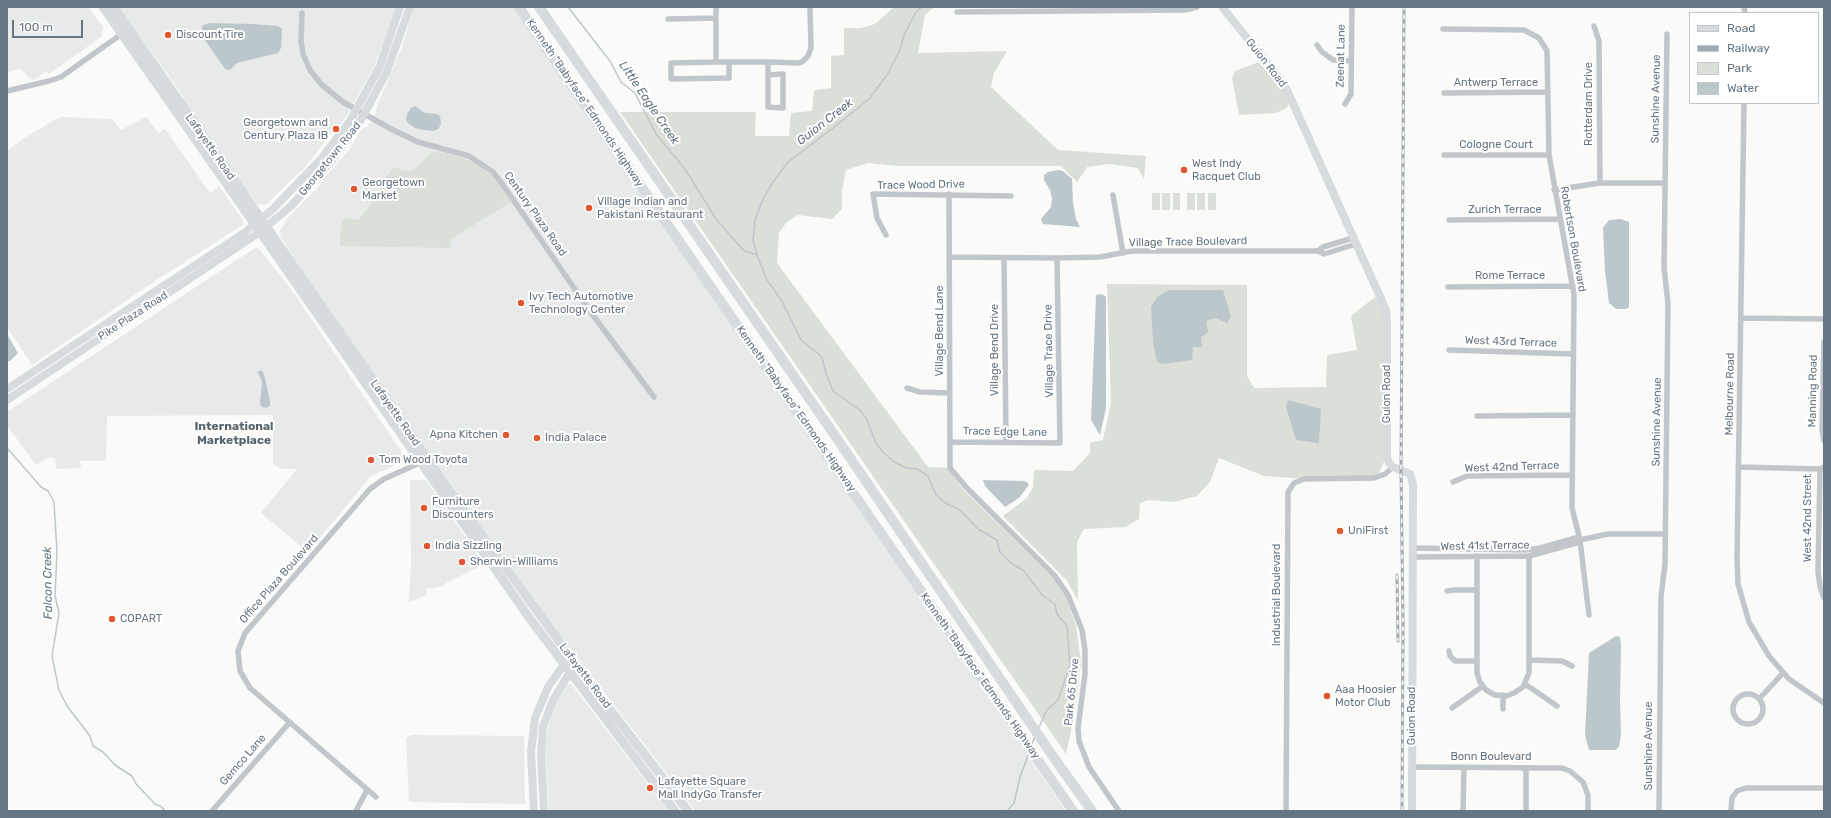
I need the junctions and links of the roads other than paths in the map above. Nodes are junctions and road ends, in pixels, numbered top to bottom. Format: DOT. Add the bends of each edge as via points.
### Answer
graph roads {
  1 [pos="103,7"];
  2 [pos="114,7"];
  3 [pos="400,7"];
  4 [pos="410,7"];
  5 [pos="520,7"];
  6 [pos="539,7"];
  7 [pos="716,7"];
  8 [pos="810,7"];
  9 [pos="1197,7"];
  10 [pos="1222,7"];
  11 [pos="1352,7"];
  12 [pos="1124,9"];
  13 [pos="957,12"];
  14 [pos="302,13"];
  15 [pos="716,18"];
  16 [pos="668,19"];
  17 [pos="1594,26"];
  18 [pos="1443,29"];
  19 [pos="125,31"];
  20 [pos="1666,34"];
  21 [pos="1316,45"];
  22 [pos="1352,61"];
  23 [pos="716,62"];
  24 [pos="730,62"];
  25 [pos="768,62"];
  26 [pos="768,75"];
  27 [pos="7,91"];
  28 [pos="1548,92"];
  29 [pos="1444,93"];
  30 [pos="1345,104"];
  31 [pos="1744,104"];
  32 [pos="357,110"];
  33 [pos="365,114"];
  34 [pos="1444,155"];
  35 [pos="1549,155"];
  36 [pos="1600,183"];
  37 [pos="1665,183"];
  38 [pos="1554,190"];
  39 [pos="949,194"];
  40 [pos="1113,195"];
  41 [pos="1011,196"];
  42 [pos="1560,219"];
  43 [pos="1450,220"];
  44 [pos="260,226"];
  45 [pos="886,235"];
  46 [pos="1355,241"];
  47 [pos="1123,253"];
  48 [pos="950,257"];
  49 [pos="1004,258"];
  50 [pos="1057,258"];
  51 [pos="1448,286"];
  52 [pos="1573,286"];
  53 [pos="1741,318"];
  54 [pos="1824,319"];
  55 [pos="1824,342"];
  56 [pos="1449,350"];
  57 [pos="1573,354"];
  58 [pos="908,388"];
  59 [pos="949,393"];
  60 [pos="8,394"];
  61 [pos="654,397"];
  62 [pos="1573,415"];
  63 [pos="1477,416"];
  64 [pos="1824,441"];
  65 [pos="950,442"];
  66 [pos="1006,442"];
  67 [pos="1060,443"];
  68 [pos="424,461"];
  69 [pos="1392,466"];
  70 [pos="1738,467"];
  71 [pos="950,468"];
  72 [pos="1822,468"];
  73 [pos="1572,475"];
  74 [pos="1453,482"];
  75 [pos="1665,534"];
  76 [pos="1580,539"];
  77 [pos="1413,553"];
  78 [pos="1477,556"];
  79 [pos="1529,556"];
  80 [pos="1477,590"];
  81 [pos="1447,592"];
  82 [pos="1824,598"];
  83 [pos="1589,615"];
  84 [pos="1450,651"];
  85 [pos="573,660"];
  86 [pos="1530,660"];
  87 [pos="1476,661"];
  88 [pos="563,664"];
  89 [pos="1572,666"];
  90 [pos="570,673"];
  91 [pos="1783,673"];
  92 [pos="1525,684"];
  93 [pos="1483,686"];
  94 [pos="1503,696"];
  95 [pos="1759,699"];
  96 [pos="1824,703"];
  97 [pos="1557,706"];
  98 [pos="1452,708"];
  99 [pos="1503,709"];
  100 [pos="290,722"];
  101 [pos="1464,767"];
  102 [pos="1412,768"];
  103 [pos="1526,768"];
  104 [pos="1824,788"];
  105 [pos="367,790"];
  106 [pos="376,797"];
  107 [pos="212,811"];
  108 [pos="356,811"];
  109 [pos="534,811"];
  110 [pos="544,811"];
  111 [pos="675,811"];
  112 [pos="688,811"];
  113 [pos="1073,811"];
  114 [pos="1092,811"];
  115 [pos="1119,811"];
  116 [pos="1286,811"];
  117 [pos="1412,811"];
  118 [pos="1463,811"];
  119 [pos="1526,811"];
  120 [pos="1588,811"];
  121 [pos="1659,811"];
  122 [pos="1731,811"];
  1 -- 19 [label="main road, Lafayette Road"];
  2 -- 19 [label="main road, Lafayette Road"];
  3 -- 32 [label="main road, Georgetown Road" via="380,66"];
  4 -- 33 [label="main road, Georgetown Road" via="389,67"];
  5 -- 113 [label="highway, Kenneth \"Babyface\" Edmonds Highway"];
  6 -- 114 [label="highway, Kenneth \"Babyface\" Edmonds Highway"];
  7 -- 15 [label="street"];
  8 -- 25 [label="street" via="811,48 807,59 799,63"];
  9 -- 12 [label="street" via="1185,10"];
  10 -- 46 [label="main road, Guion Road" via="1287,90"];
  11 -- 22 [label="street, Zeenat Lane"];
  12 -- 13 [label="street"];
  14 -- 32 [label="street, Century Plaza Road" via="302,47 310,70 329,92"];
  15 -- 16 [label="street"];
  15 -- 23 [label="street"];
  17 -- 36 [label="street, Rotterdam Drive" via="1599,41"];
  18 -- 28 [label="street, Robertson Boulevard" via="1522,29 1534,34 1541,40 1548,56"];
  19 -- 27 [label="street" via="61,77"];
  19 -- 44 [label="main road, Lafayette Road"];
  20 -- 37 [label="street, Sunshine Avenue"];
  21 -- 22 [label="street" via="1333,60"];
  22 -- 30 [label="street, Zeenat Lane" via="1351,94"];
  23 -- 24 [label="street"];
  23 -- 24 [label="street" via="671,63 671,79 729,78"];
  24 -- 25 [label="street"];
  25 -- 26 [label="street"];
  26 -- 26 [label="street" via="783,74 783,108 768,108"];
  28 -- 29 [label="street, Antwerp Terrace"];
  28 -- 35 [label="street, Robertson Boulevard"];
  31 -- 53 [label="street, Melbourne Road"];
  32 -- 33 [label="street, Century Plaza Road"];
  32 -- 44 [label="main road, Georgetown Road" via="322,158"];
  33 -- 44 [label="main road, Georgetown Road" via="340,150 291,206"];
  33 -- 61 [label="street, Century Plaza Road" via="413,140 458,151 487,167 503,185 592,314"];
  34 -- 35 [label="street, Cologne Court"];
  35 -- 38 [label="street, Robertson Boulevard"];
  36 -- 37 [label="street"];
  36 -- 38 [label="street"];
  37 -- 75 [label="street, Sunshine Avenue" via="1664,268 1668,302"];
  38 -- 42 [label="street, Robertson Boulevard"];
  39 -- 41 [label="street, Trace Wood Drive"];
  39 -- 45 [label="street, Trace Wood Drive" via="873,194 877,218"];
  39 -- 48 [label="street, Village Bend Lane"];
  40 -- 47 [label="street"];
  42 -- 43 [label="street, Zurich Terrace"];
  42 -- 52 [label="street, Robertson Boulevard"];
  44 -- 60 [label="main road, Pike Plaza Road"];
  44 -- 68 [label="main road, Lafayette Road"];
  46 -- 47 [label="street, Village Trace Boulevard" via="1324,254 1318,251"];
  46 -- 69 [label="main road, Guion Road" via="1387,314 1387,456"];
  47 -- 50 [label="street, Village Trace Boulevard" via="1100,257"];
  48 -- 49 [label="street, Village Trace Boulevard"];
  48 -- 59 [label="street, Village Bend Lane"];
  49 -- 50 [label="street, Village Trace Boulevard"];
  49 -- 66 [label="street, Village Bend Drive"];
  50 -- 67 [label="street, Village Trace Drive"];
  51 -- 52 [label="street, Rome Terrace"];
  52 -- 57 [label="street, Robertson Boulevard"];
  53 -- 54 [label="street"];
  53 -- 70 [label="street, Melbourne Road"];
  55 -- 64 [label="street, Manning Road"];
  56 -- 57 [label="street, West 43rd Terrace"];
  57 -- 62 [label="street, Robertson Boulevard"];
  58 -- 59 [label="street" via="920,392"];
  59 -- 65 [label="street, Village Bend Lane"];
  62 -- 63 [label="street"];
  62 -- 73 [label="street, Robertson Boulevard"];
  65 -- 66 [label="street, Trace Edge Lane"];
  65 -- 71 [label="street, Village Bend Lane"];
  66 -- 67 [label="street, Trace Edge Lane"];
  68 -- 85 [label="main road, Lafayette Road"];
  68 -- 88 [label="main road, Lafayette Road"];
  68 -- 100 [label="street, Office Plaza Boulevard" via="386,478 370,489 242,638 238,658 244,679 250,688"];
  69 -- 77 [label="main road, Guion Road" via="1407,472 1412,480"];
  69 -- 116 [label="street, Industrial Boulevard" via="1384,474 1374,478 1304,479 1294,483 1288,492"];
  70 -- 72 [label="street, West 42nd Street"];
  70 -- 91 [label="street, Melbourne Road" via="1737,564 1740,595 1755,635"];
  71 -- 115 [label="street, Park 65 Drive" via="1055,576 1068,595 1082,630 1085,650 1079,741 1089,768"];
  72 -- 82 [label="street, West 42nd Street" via="1818,572"];
  73 -- 74 [label="street, West 42nd Terrace" via="1467,476"];
  73 -- 76 [label="street, Robertson Boulevard" via="1572,508"];
  75 -- 76 [label="street, West 41st Terrace" via="1608,534"];
  75 -- 121 [label="street, Sunshine Avenue" via="1661,597"];
  76 -- 77 [label="street, West 41st Terrace" via="1526,550"];
  76 -- 79 [label="street, West 41st Terrace"];
  76 -- 83 [label="street, Robertson Boulevard"];
  77 -- 78 [label="street, West 41st Terrace"];
  77 -- 102 [label="main road, Guion Road"];
  78 -- 79 [label="street, West 41st Terrace"];
  78 -- 80 [label="street"];
  79 -- 86 [label="street"];
  80 -- 81 [label="street"];
  80 -- 87 [label="street"];
  84 -- 87 [label="street" via="1450,656 1455,661"];
  85 -- 88 [label="main road"];
  85 -- 90 [label="main road"];
  85 -- 112 [label="main road, Lafayette Road"];
  86 -- 89 [label="street" via="1562,661"];
  86 -- 92 [label="street" via="1529,675"];
  87 -- 93 [label="street" via="1477,673"];
  88 -- 90 [label="main road, Lafayette Road"];
  88 -- 109 [label="main road" via="546,691 535,718 531,739"];
  90 -- 110 [label="main road" via="553,700 543,727 541,754"];
  90 -- 111 [label="main road, Lafayette Road"];
  91 -- 95 [label="street"];
  91 -- 96 [label="street, Melbourne Road" via="1797,686"];
  92 -- 94 [label="street" via="1514,693"];
  92 -- 97 [label="street"];
  93 -- 94 [label="street" via="1494,694"];
  93 -- 98 [label="street"];
  94 -- 99 [label="street"];
  95 -- 95 [label="street" via="1748,694 1738,697 1733,708 1736,718 1750,724 1756,721 1762,711"];
  100 -- 105 [label="street, Office Plaza Boulevard"];
  100 -- 107 [label="street, Gemco Lane"];
  101 -- 102 [label="street, Bonn Boulevard"];
  101 -- 103 [label="street, Bonn Boulevard"];
  101 -- 118 [label="street"];
  102 -- 117 [label="main road, Guion Road"];
  103 -- 119 [label="street"];
  103 -- 120 [label="street, Bonn Boulevard" via="1559,768 1569,770 1578,776 1588,795"];
  104 -- 122 [label="street" via="1746,788 1737,791 1732,798"];
  105 -- 106 [label="street, Office Plaza Boulevard"];
  105 -- 108 [label="street"];
}
